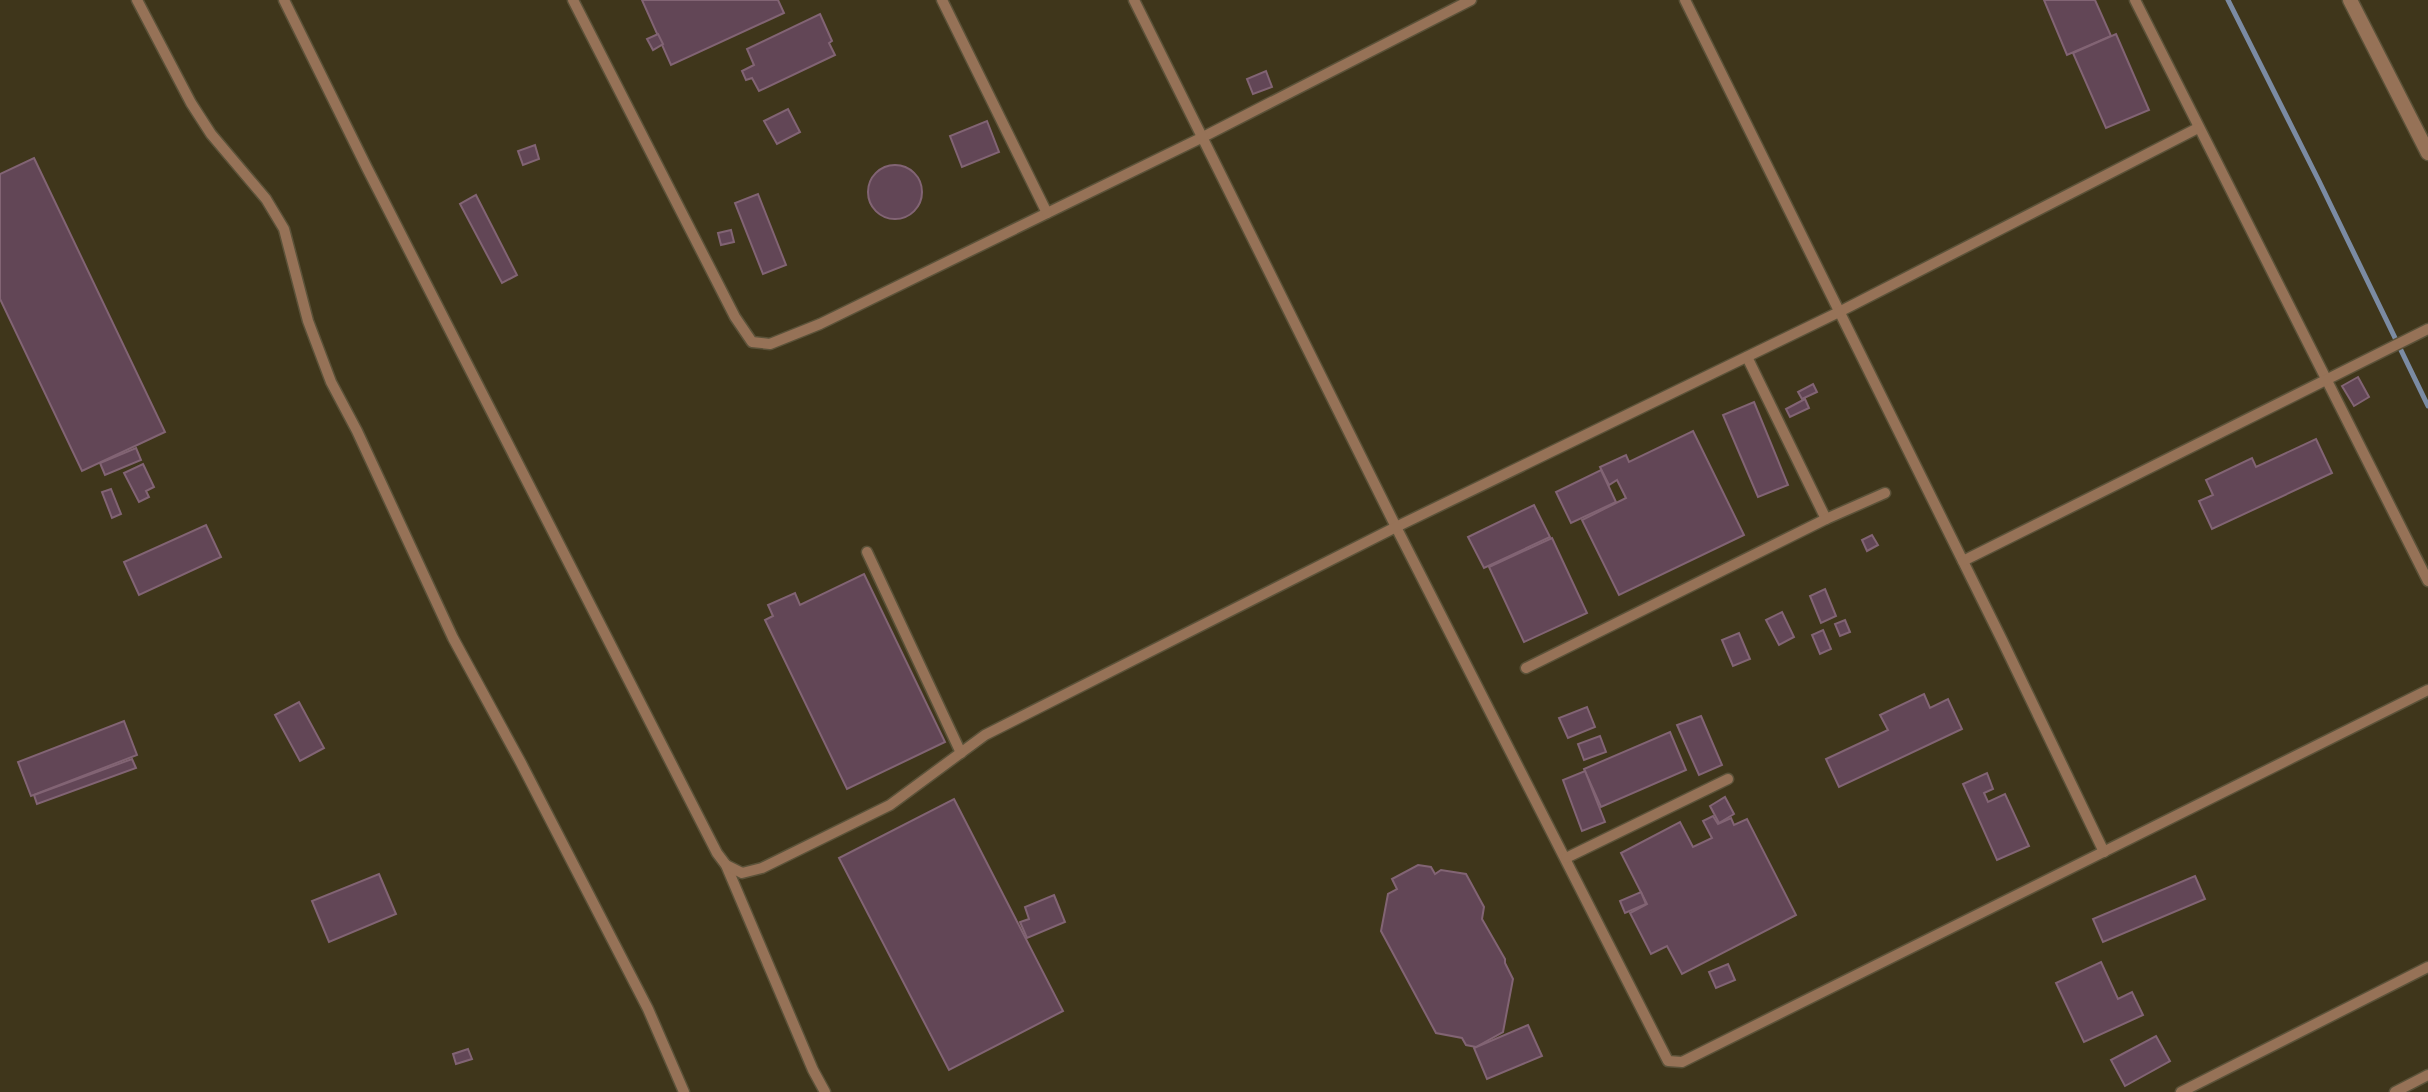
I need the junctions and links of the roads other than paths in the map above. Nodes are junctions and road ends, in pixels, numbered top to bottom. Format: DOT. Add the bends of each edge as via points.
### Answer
graph roads {
  1 [pos="136,0"];
  2 [pos="284,0"];
  3 [pos="573,0"];
  4 [pos="942,0"];
  5 [pos="1133,0"];
  6 [pos="1471,0"];
  7 [pos="1685,0"];
  8 [pos="2134,0"];
  9 [pos="2350,0"];
  10 [pos="2199,128"];
  11 [pos="1203,137"];
  12 [pos="2428,153"];
  13 [pos="1046,213"];
  14 [pos="1839,312"];
  15 [pos="2428,329"];
  16 [pos="1747,357"];
  17 [pos="2326,379"];
  18 [pos="1885,493"];
  19 [pos="1826,519"];
  20 [pos="1396,527"];
  21 [pos="867,552"];
  22 [pos="1963,561"];
  23 [pos="2428,581"];
  24 [pos="1526,668"];
  25 [pos="2428,690"];
  26 [pos="961,753"];
  27 [pos="1728,779"];
  28 [pos="2104,852"];
  29 [pos="1566,858"];
  30 [pos="726,865"];
  31 [pos="2428,967"];
  32 [pos="2428,1075"];
  33 [pos="684,1092"];
  34 [pos="825,1092"];
  35 [pos="2181,1092"];
  36 [pos="2395,1092"];
  1 -- 33 [label="lane" via="211,134 266,199 284,229 308,321 331,382 453,638 648,1009"];
  2 -- 30 [label="lane"];
  3 -- 13 [label="lane" via="752,342 770,344 821,324"];
  4 -- 13 [label="lane"];
  5 -- 11 [label="lane"];
  6 -- 11 [label="lane"];
  7 -- 14 [label="lane"];
  8 -- 10 [label="lane"];
  9 -- 12 [label="street"];
  10 -- 14 [label="lane"];
  10 -- 17 [label="lane"];
  11 -- 13 [label="lane"];
  11 -- 20 [label="lane"];
  14 -- 16 [label="lane"];
  14 -- 22 [label="lane"];
  15 -- 17 [label="lane"];
  16 -- 19 [label="lane"];
  16 -- 20 [label="lane"];
  17 -- 22 [label="lane"];
  17 -- 23 [label="lane"];
  18 -- 19 [label="lane"];
  19 -- 24 [label="lane"];
  20 -- 26 [label="lane" via="985,735"];
  20 -- 29 [label="lane"];
  21 -- 26 [label="lane"];
  22 -- 28 [label="lane"];
  25 -- 28 [label="lane"];
  26 -- 30 [label="lane" via="890,804 762,868 742,873"];
  27 -- 29 [label="lane"];
  28 -- 29 [label="lane" via="1682,1062 1668,1061 1660,1049"];
  30 -- 34 [label="lane"];
  31 -- 35 [label="lane"];
  32 -- 36 [label="lane"];
}
